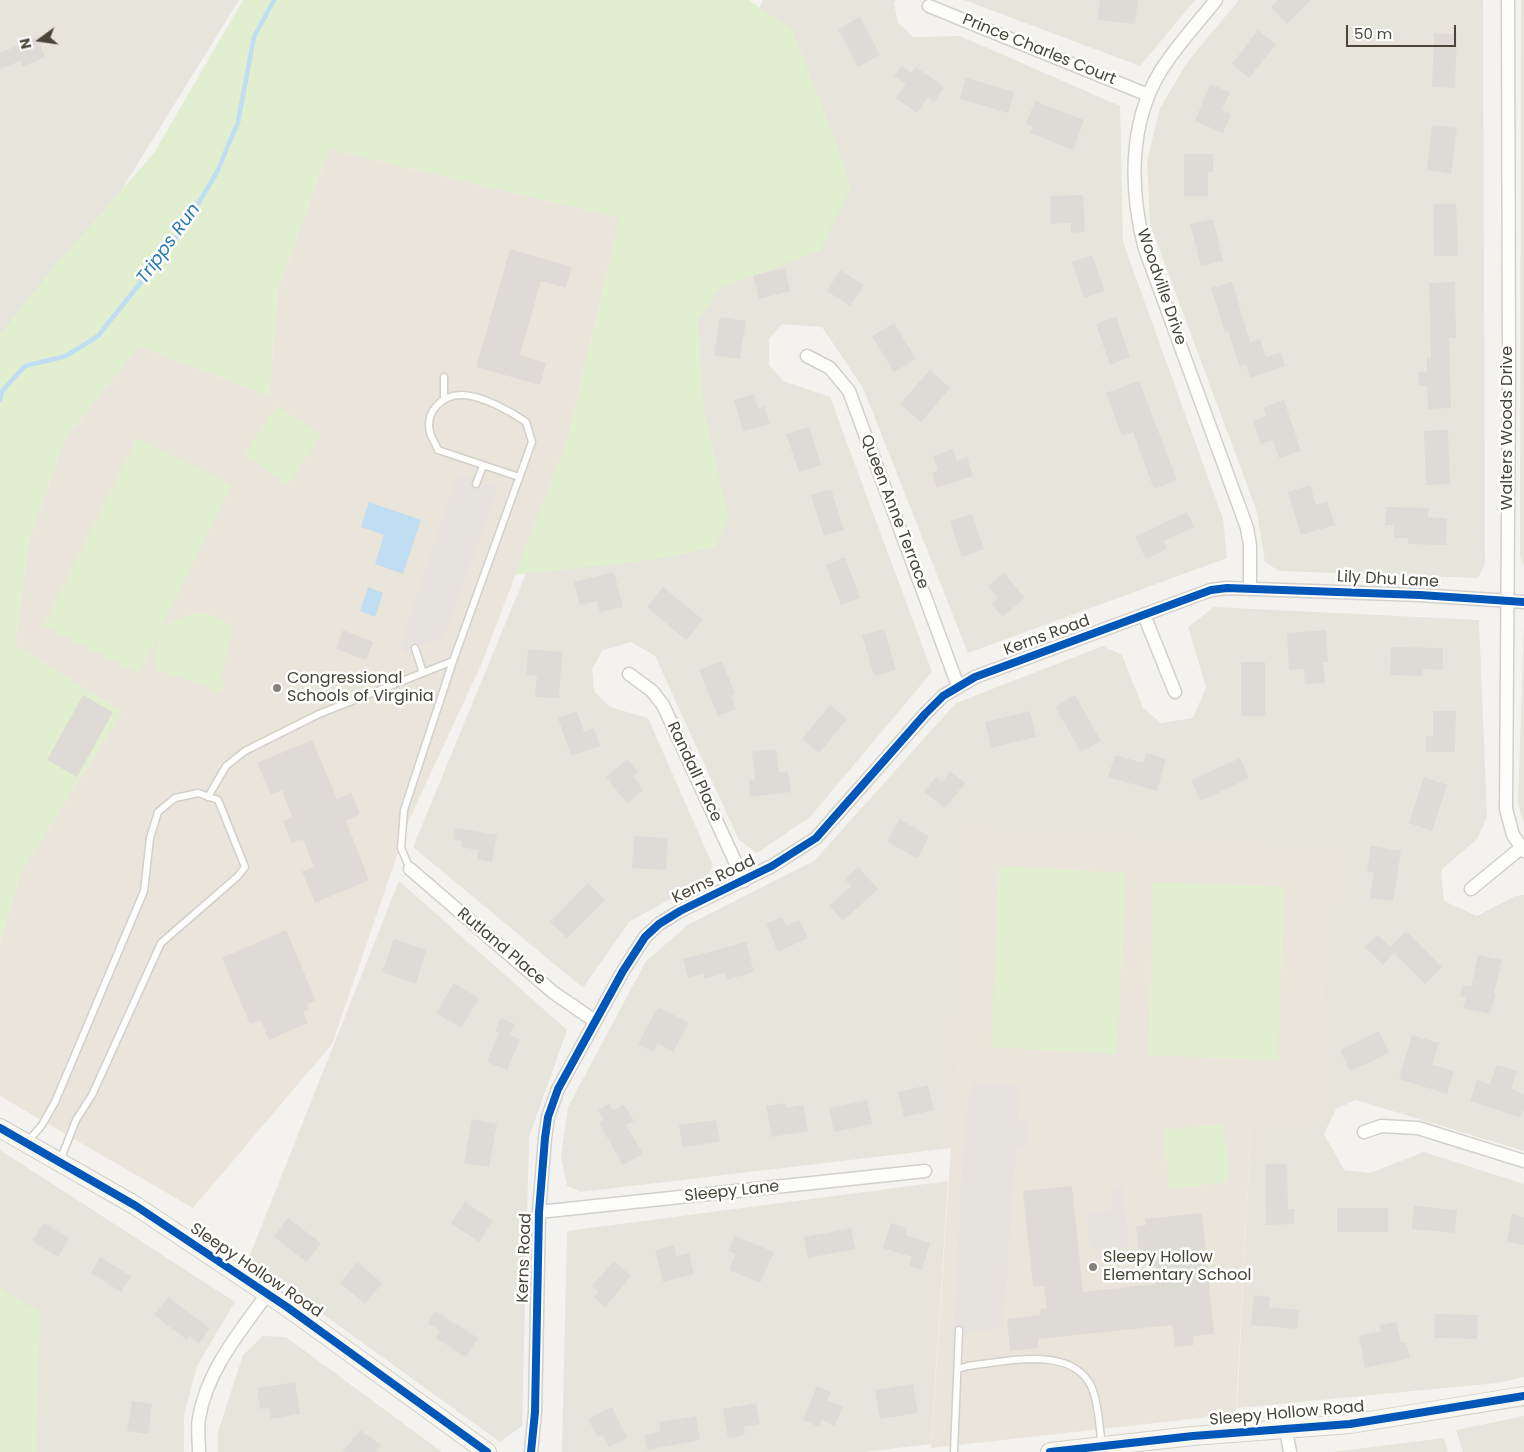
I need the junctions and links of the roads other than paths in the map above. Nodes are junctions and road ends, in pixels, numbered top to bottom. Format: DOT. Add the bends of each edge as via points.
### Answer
graph roads {
  1 [pos="1216,0"];
  2 [pos="1508,0"];
  3 [pos="929,6"];
  4 [pos="1148,95"];
  5 [pos="807,356"];
  6 [pos="444,377"];
  7 [pos="444,398"];
  8 [pos="483,466"];
  9 [pos="519,477"];
  10 [pos="476,484"];
  11 [pos="1250,587"];
  12 [pos="1507,600"];
  13 [pos="1524,602"];
  14 [pos="1144,615"];
  15 [pos="415,648"];
  16 [pos="453,661"];
  17 [pos="422,673"];
  18 [pos="630,674"];
  19 [pos="958,686"];
  20 [pos="1175,692"];
  21 [pos="208,797"];
  22 [pos="1523,849"];
  23 [pos="410,869"];
  24 [pos="744,881"];
  25 [pos="1471,889"];
  26 [pos="595,1022"];
  27 [pos="0,1128"];
  28 [pos="1364,1132"];
  29 [pos="26,1143"];
  30 [pos="1524,1161"];
  31 [pos="60,1162"];
  32 [pos="925,1171"];
  33 [pos="539,1212"];
  34 [pos="267,1294"];
  35 [pos="959,1330"];
  36 [pos="958,1369"];
  37 [pos="1524,1396"];
  38 [pos="1286,1430"];
  39 [pos="1102,1446"];
  40 [pos="199,1452"];
  41 [pos="487,1452"];
  42 [pos="531,1452"];
  43 [pos="954,1452"];
  44 [pos="1050,1452"];
  45 [pos="1290,1452"];
  1 -- 4 [label="street, Woodville Drive" via="1175,51"];
  2 -- 12 [label="street, Walters Woods Drive"];
  3 -- 4 [label="street, Prince Charles Court"];
  4 -- 11 [label="street, Woodville Drive" via="1135,158 1136,215 1145,249 1243,513 1250,545"];
  5 -- 19 [label="street, Queen Anne Terrace" via="830,368 849,391"];
  6 -- 7 [label="lane"];
  7 -- 8 [label="lane" via="431,412 430,432 438,450"];
  7 -- 9 [label="lane" via="463,395 507,408 526,422 532,442"];
  8 -- 9 [label="lane"];
  8 -- 10 [label="lane"];
  9 -- 16 [label="lane"];
  11 -- 12 [label="street, Lily Dhu Lane"];
  11 -- 14 [label="street, Kerns Road" via="1211,590"];
  12 -- 13 [label="street, Lily Dhu Lane"];
  12 -- 22 [label="street, Walters Woods Drive" via="1506,808 1513,835"];
  14 -- 19 [label="street, Kerns Road"];
  14 -- 20 [label="street"];
  15 -- 17 [label="lane"];
  16 -- 17 [label="lane"];
  16 -- 23 [label="lane" via="404,810 401,848"];
  17 -- 21 [label="lane" via="320,714 244,751 226,766"];
  18 -- 24 [label="street, Randall Place" via="652,691 662,705"];
  19 -- 24 [label="street, Kerns Road" via="925,714 816,838"];
  21 -- 29 [label="lane" via="198,793 175,798 158,812 150,838 144,891 55,1102 42,1126"];
  21 -- 31 [label="lane" via="218,800 245,867 161,942 92,1096 76,1120"];
  22 -- 25 [label="street"];
  23 -- 26 [label="street, Rutland Place" via="554,993"];
  24 -- 26 [label="street, Kerns Road" via="680,911 645,937"];
  26 -- 33 [label="street, Kerns Road" via="558,1089 548,1117"];
  27 -- 29 [label="main road, Sleepy Hollow Road"];
  28 -- 30 [label="street" via="1381,1126 1418,1128"];
  29 -- 31 [label="main road, Sleepy Hollow Road"];
  31 -- 34 [label="main road, Sleepy Hollow Road" via="136,1206"];
  32 -- 33 [label="street, Sleepy Lane"];
  33 -- 42 [label="street, Kerns Road" via="535,1412"];
  34 -- 40 [label="street" via="221,1360 209,1384 199,1420"];
  34 -- 41 [label="main road, Sleepy Hollow Road"];
  35 -- 36 [label="lane"];
  36 -- 39 [label="lane" via="1034,1359 1060,1360 1079,1370 1091,1387"];
  36 -- 43 [label="lane"];
  37 -- 38 [label="main road, Sleepy Hollow Road" via="1400,1418"];
  38 -- 39 [label="main road, Sleepy Hollow Road"];
  38 -- 45 [label="street"];
  39 -- 44 [label="main road, Sleepy Hollow Road"];
}
